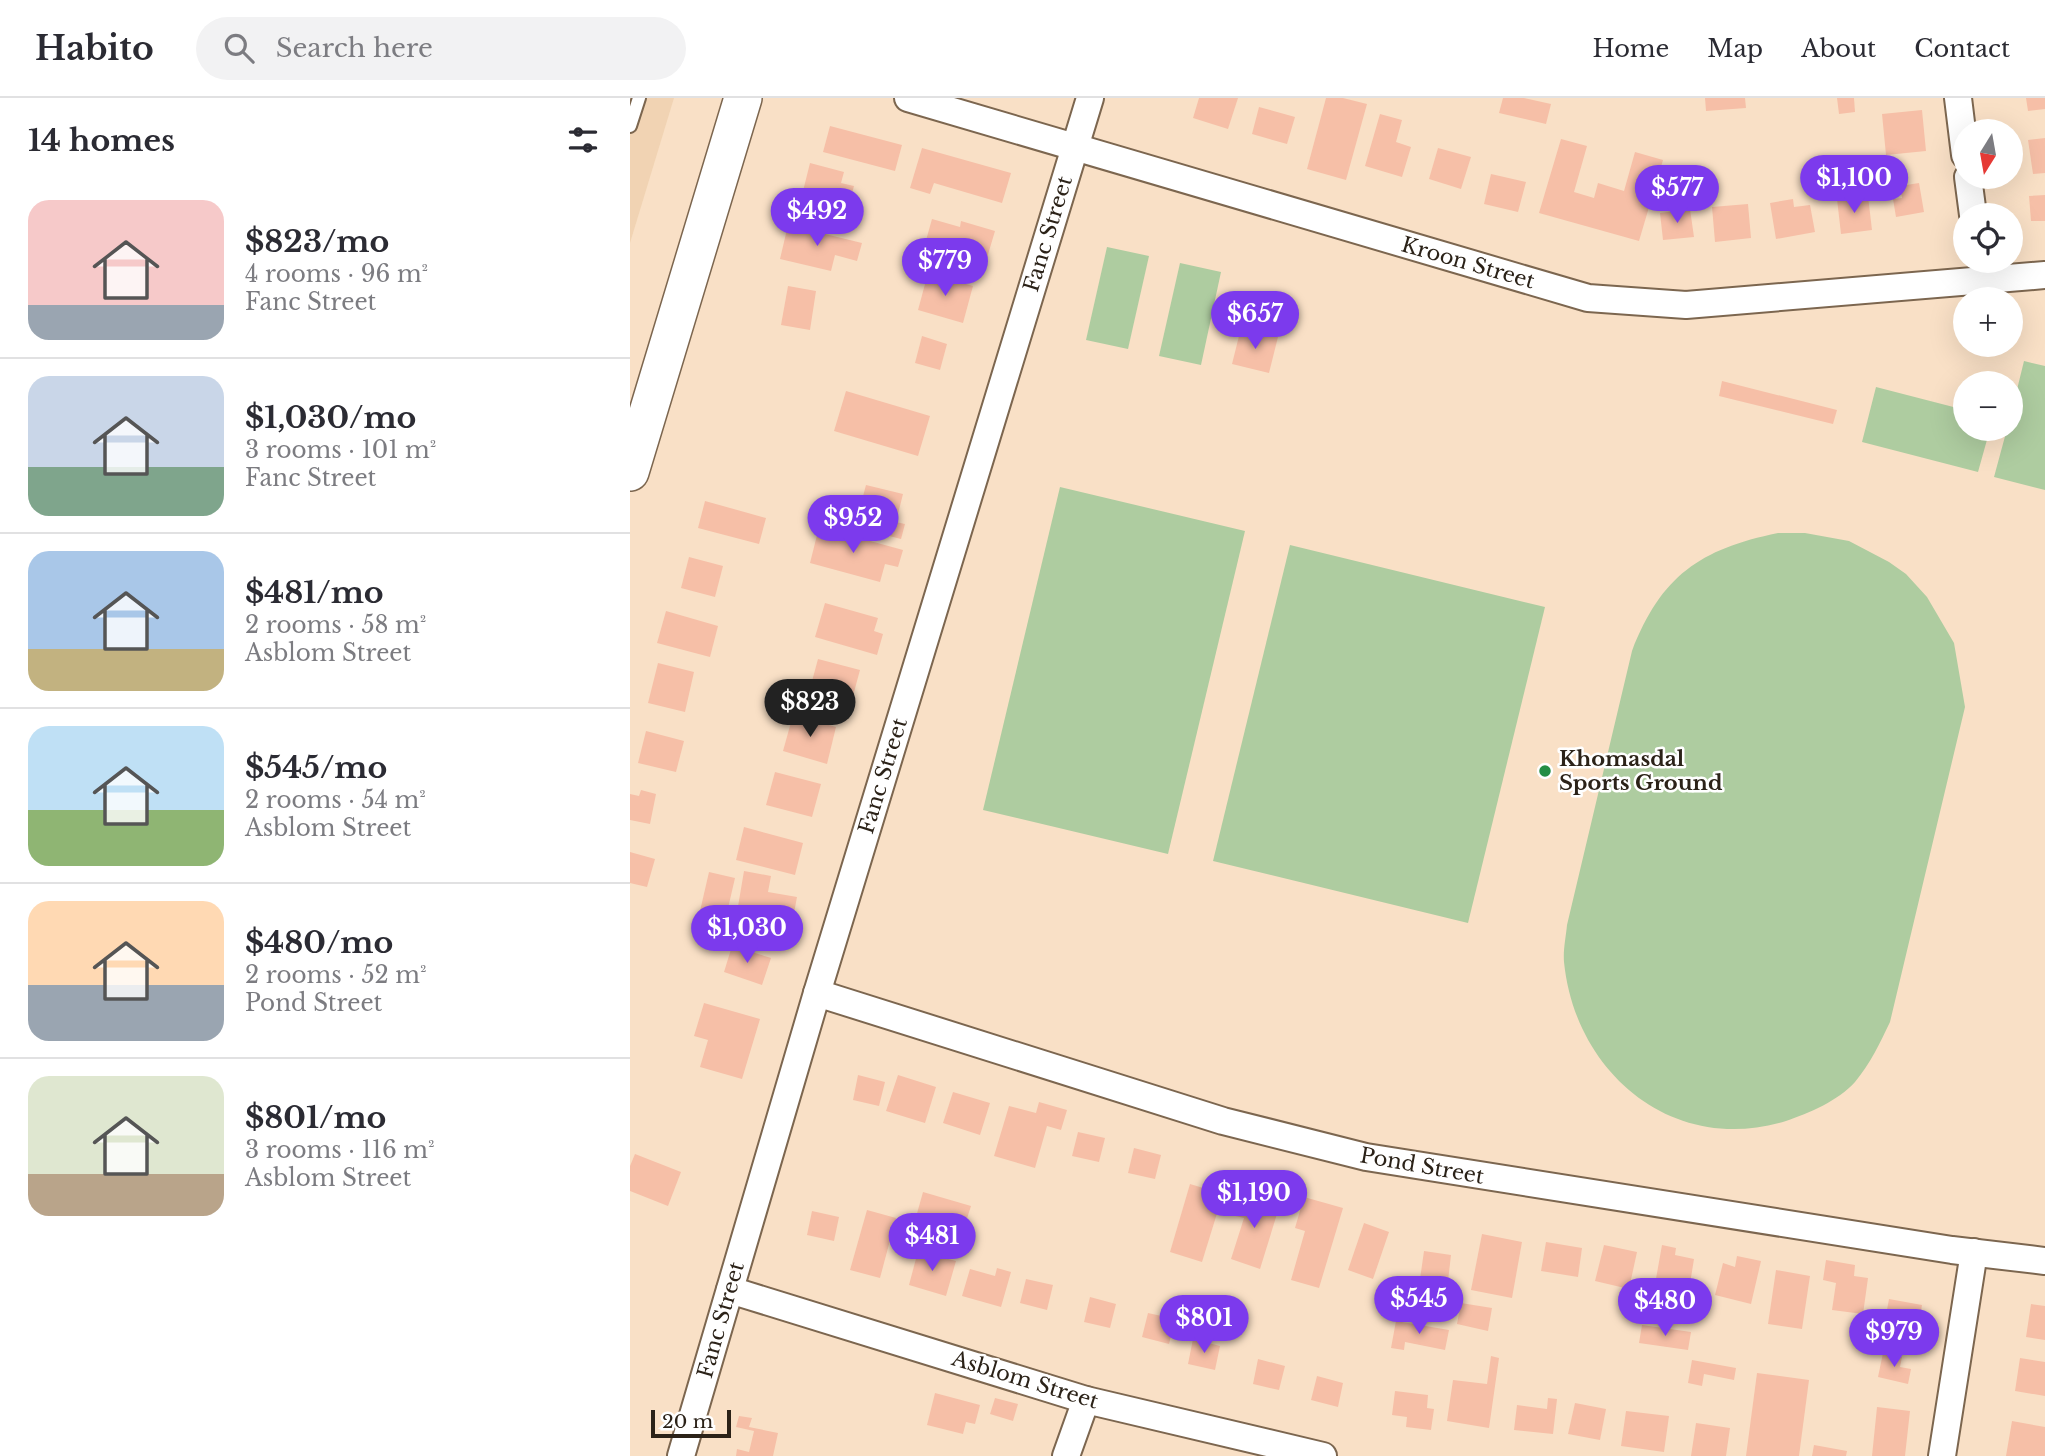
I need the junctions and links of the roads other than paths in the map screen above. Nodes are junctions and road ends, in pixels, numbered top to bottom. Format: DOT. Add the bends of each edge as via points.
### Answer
graph roads {
  1 [pos="639,98"];
  2 [pos="743,98"];
  3 [pos="908,98"];
  4 [pos="1090,98"];
  5 [pos="1958,98"];
  6 [pos="1961,119"];
  7 [pos="630,126"];
  8 [pos="1075,147"];
  9 [pos="1956,273"];
  10 [pos="2019,273"];
  11 [pos="2045,275"];
  12 [pos="630,472"];
  13 [pos="817,993"];
  14 [pos="1974,1252"];
  15 [pos="2045,1261"];
  16 [pos="730,1290"];
  17 [pos="1086,1400"];
  18 [pos="681,1456"];
  19 [pos="1066,1456"];
  20 [pos="1323,1456"];
  21 [pos="1942,1456"];
  1 -- 7 [label="lane"];
  2 -- 12 [label="street"];
  3 -- 8 [label="street, Kroon Street"];
  4 -- 8 [label="street, Fanc Street"];
  5 -- 6 [label="street"];
  8 -- 9 [label="street, Kroon Street" via="1588,298 1686,305"];
  8 -- 13 [label="street, Fanc Street"];
  10 -- 11 [label="street, Kroon Street"];
  13 -- 14 [label="street, Pond Street" via="1223,1121 1366,1157"];
  13 -- 16 [label="street, Fanc Street"];
  14 -- 15 [label="street, Pond Street"];
  14 -- 21 [label="street"];
  16 -- 17 [label="street, Asblom Street"];
  16 -- 18 [label="street, Fanc Street"];
  17 -- 19 [label="street"];
  17 -- 20 [label="street, Asblom Street"];
}
